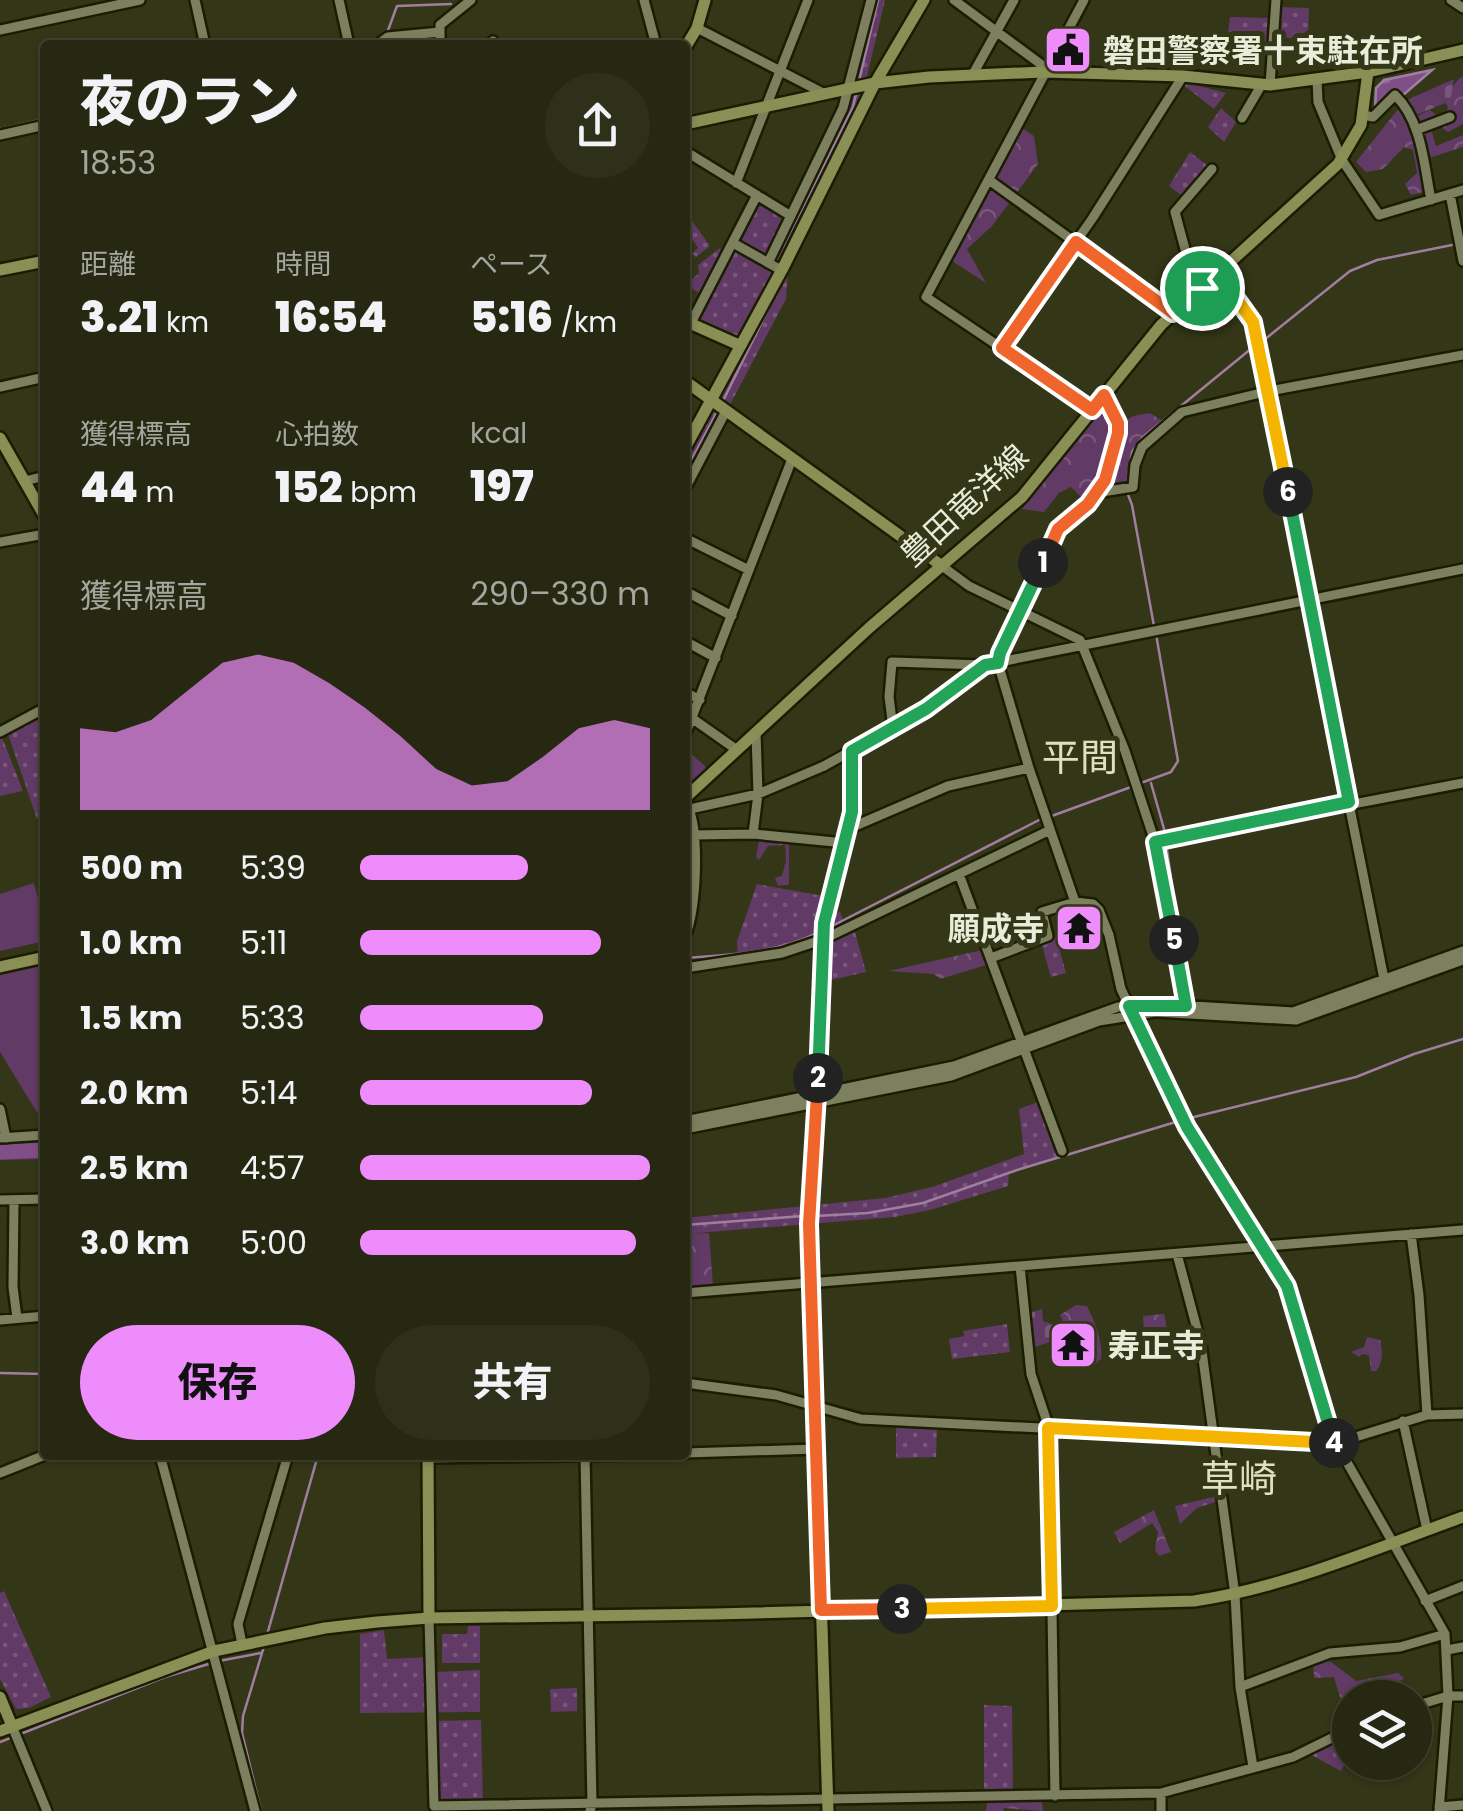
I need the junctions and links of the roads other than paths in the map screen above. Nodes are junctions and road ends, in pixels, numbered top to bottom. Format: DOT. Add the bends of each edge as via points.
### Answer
graph roads {
  1 [pos="140,0"];
  2 [pos="195,0"];
  3 [pos="339,0"];
  4 [pos="471,0"];
  5 [pos="644,0"];
  6 [pos="706,0"];
  7 [pos="808,0"];
  8 [pos="871,0"];
  9 [pos="924,0"];
  10 [pos="954,0"];
  11 [pos="1014,0"];
  12 [pos="1084,0"];
  13 [pos="1276,0"];
  14 [pos="1451,0"];
  15 [pos="1463,8"];
  16 [pos="697,28"];
  17 [pos="0,30"];
  18 [pos="440,32"];
  19 [pos="996,32"];
  20 [pos="204,40"];
  21 [pos="348,40"];
  22 [pos="384,40"];
  23 [pos="440,40"];
  24 [pos="655,40"];
  25 [pos="690,40"];
  26 [pos="1463,50"];
  27 [pos="780,70"];
  28 [pos="1044,70"];
  29 [pos="1368,72"];
  30 [pos="973,74"];
  31 [pos="1183,76"];
  32 [pos="1318,80"];
  33 [pos="875,83"];
  34 [pos="1266,85"];
  35 [pos="848,89"];
  36 [pos="824,94"];
  37 [pos="766,106"];
  38 [pos="1363,115"];
  39 [pos="1450,117"];
  40 [pos="1242,118"];
  41 [pos="690,123"];
  42 [pos="40,126"];
  43 [pos="1416,130"];
  44 [pos="0,135"];
  45 [pos="690,154"];
  46 [pos="1342,160"];
  47 [pos="1212,169"];
  48 [pos="988,180"];
  49 [pos="736,182"];
  50 [pos="1463,190"];
  51 [pos="1450,194"];
  52 [pos="757,196"];
  53 [pos="1431,200"];
  54 [pos="791,216"];
  55 [pos="1076,242"];
  56 [pos="733,243"];
  57 [pos="1463,261"];
  58 [pos="40,262"];
  59 [pos="768,263"];
  60 [pos="0,270"];
  61 [pos="781,270"];
  62 [pos="1218,273"];
  63 [pos="1202,288"];
  64 [pos="1173,313"];
  65 [pos="690,319"];
  66 [pos="690,321"];
  67 [pos="739,345"];
  68 [pos="1002,348"];
  69 [pos="1463,355"];
  70 [pos="40,378"];
  71 [pos="1,384"];
  72 [pos="690,384"];
  73 [pos="1269,391"];
  74 [pos="1104,395"];
  75 [pos="711,399"];
  76 [pos="1092,410"];
  77 [pos="726,411"];
  78 [pos="0,438"];
  79 [pos="690,439"];
  80 [pos="792,459"];
  81 [pos="40,477"];
  82 [pos="690,479"];
  83 [pos="25,481"];
  84 [pos="1096,493"];
  85 [pos="40,509"];
  86 [pos="40,535"];
  87 [pos="690,540"];
  88 [pos="0,542"];
  89 [pos="942,566"];
  90 [pos="1463,569"];
  91 [pos="749,570"];
  92 [pos="690,594"];
  93 [pos="1308,600"];
  94 [pos="1022,609"];
  95 [pos="732,616"];
  96 [pos="690,644"];
  97 [pos="1082,644"];
  98 [pos="716,658"];
  99 [pos="998,663"];
  100 [pos="985,665"];
  101 [pos="690,695"];
  102 [pos="700,700"];
  103 [pos="40,711"];
  104 [pos="692,719"];
  105 [pos="690,724"];
  106 [pos="893,728"];
  107 [pos="0,732"];
  108 [pos="756,733"];
  109 [pos="737,750"];
  110 [pos="852,751"];
  111 [pos="1029,768"];
  112 [pos="1463,782"];
  113 [pos="758,794"];
  114 [pos="690,800"];
  115 [pos="1349,802"];
  116 [pos="690,803"];
  117 [pos="690,817"];
  118 [pos="848,830"];
  119 [pos="1050,830"];
  120 [pos="753,834"];
  121 [pos="694,835"];
  122 [pos="1155,842"];
  123 [pos="845,843"];
  124 [pos="690,872"];
  125 [pos="959,874"];
  126 [pos="690,885"];
  127 [pos="1075,902"];
  128 [pos="690,918"];
  129 [pos="824,938"];
  130 [pos="1463,950"];
  131 [pos="40,958"];
  132 [pos="991,958"];
  133 [pos="1463,960"];
  134 [pos="0,967"];
  135 [pos="690,967"];
  136 [pos="1384,979"];
  137 [pos="1186,1006"];
  138 [pos="1131,1010"];
  139 [pos="1023,1045"];
  140 [pos="816,1099"];
  141 [pos="0,1108"];
  142 [pos="690,1120"];
  143 [pos="690,1128"];
  144 [pos="40,1135"];
  145 [pos="3,1138"];
  146 [pos="1062,1151"];
  147 [pos="0,1200"];
  148 [pos="14,1200"];
  149 [pos="40,1200"];
  150 [pos="1463,1230"];
  151 [pos="1411,1234"];
  152 [pos="1264,1247"];
  153 [pos="1177,1254"];
  154 [pos="1020,1266"];
  155 [pos="812,1283"];
  156 [pos="690,1293"];
  157 [pos="40,1316"];
  158 [pos="17,1318"];
  159 [pos="0,1320"];
  160 [pos="690,1384"];
  161 [pos="814,1407"];
  162 [pos="1463,1414"];
  163 [pos="1427,1415"];
  164 [pos="1403,1421"];
  165 [pos="1048,1428"];
  166 [pos="1213,1437"];
  167 [pos="1336,1443"];
  168 [pos="816,1449"];
  169 [pos="690,1454"];
  170 [pos="40,1457"];
  171 [pos="161,1460"];
  172 [pos="287,1460"];
  173 [pos="428,1460"];
  174 [pos="586,1460"];
  175 [pos="0,1474"];
  176 [pos="1463,1518"];
  177 [pos="1427,1530"];
  178 [pos="1391,1543"];
  179 [pos="1463,1586"];
  180 [pos="1235,1595"];
  181 [pos="1425,1600"];
  182 [pos="1052,1606"];
  183 [pos="821,1610"];
  184 [pos="588,1616"];
  185 [pos="430,1618"];
  186 [pos="1444,1634"];
  187 [pos="242,1644"];
  188 [pos="1463,1647"];
  189 [pos="1448,1650"];
  190 [pos="214,1652"];
  191 [pos="1240,1687"];
  192 [pos="1448,1696"];
  193 [pos="1463,1696"];
  194 [pos="0,1697"];
  195 [pos="1432,1701"];
  196 [pos="6,1729"];
  197 [pos="1332,1738"];
  198 [pos="1253,1767"];
  199 [pos="1160,1793"];
  200 [pos="1055,1796"];
  201 [pos="985,1798"];
  202 [pos="828,1805"];
  203 [pos="1463,1805"];
  204 [pos="746,1806"];
  205 [pos="660,1807"];
  206 [pos="438,1808"];
  207 [pos="591,1808"];
  208 [pos="1439,1809"];
  209 [pos="47,1811"];
  210 [pos="254,1811"];
  211 [pos="982,1811"];
  212 [pos="1161,1811"];
  1 -- 17 [label="street"];
  2 -- 20 [label="street"];
  3 -- 21 [label="street"];
  4 -- 18 [label="street"];
  5 -- 24 [label="street"];
  6 -- 16 [label="street"];
  7 -- 27 [label="street"];
  8 -- 35 [label="street"];
  9 -- 33 [label="street"];
  10 -- 19 [label="street"];
  11 -- 19 [label="street"];
  12 -- 28 [label="street"];
  13 -- 34 [label="street"];
  14 -- 15 [label="street"];
  16 -- 25 [label="street"];
  16 -- 27 [label="street"];
  18 -- 22 [label="street"];
  18 -- 23 [label="street"];
  19 -- 28 [label="street"];
  19 -- 30 [label="street"];
  26 -- 29 [label="street"];
  27 -- 36 [label="street"];
  27 -- 37 [label="street"];
  28 -- 30 [label="street"];
  28 -- 31 [label="street"];
  28 -- 48 [label="street"];
  29 -- 32 [label="street"];
  29 -- 38 [label="street, 豊田竜洋線"];
  30 -- 33 [label="street"];
  31 -- 34 [label="street"];
  31 -- 55 [label="street"];
  32 -- 34 [label="street"];
  32 -- 46 [label="street" via="1318,102"];
  33 -- 35 [label="street"];
  33 -- 61 [label="street"];
  34 -- 40 [label="street"];
  35 -- 36 [label="street"];
  35 -- 54 [label="street"];
  36 -- 37 [label="street"];
  37 -- 41 [label="street"];
  37 -- 49 [label="street"];
  38 -- 43 [label="street" via="1374,117 1396,95"];
  38 -- 46 [label="street, 豊田竜洋線"];
  39 -- 43 [label="street"];
  42 -- 44 [label="street"];
  43 -- 53 [label="street"];
  45 -- 49 [label="street"];
  46 -- 53 [label="street" via="1380,215"];
  46 -- 62 [label="street, 豊田竜洋線"];
  47 -- 63 [label="street" via="1175,212"];
  48 -- 55 [label="street"];
  48 -- 68 [label="street" via="926,297"];
  49 -- 52 [label="street"];
  50 -- 51 [label="street"];
  51 -- 53 [label="street"];
  51 -- 57 [label="street"];
  52 -- 54 [label="street"];
  52 -- 56 [label="street"];
  54 -- 59 [label="street"];
  55 -- 64 [label="street"];
  55 -- 68 [label="street"];
  56 -- 59 [label="street"];
  56 -- 65 [label="street"];
  58 -- 60 [label="street"];
  59 -- 61 [label="street"];
  61 -- 67 [label="street"];
  62 -- 63 [label="street, 豊田竜洋線"];
  62 -- 73 [label="street" via="1253,322"];
  63 -- 64 [label="street, 豊田竜洋線"];
  64 -- 74 [label="street, 豊田竜洋線"];
  66 -- 67 [label="street"];
  67 -- 75 [label="street"];
  68 -- 76 [label="street"];
  69 -- 73 [label="street"];
  70 -- 71 [label="street"];
  72 -- 75 [label="street"];
  73 -- 84 [label="street" via="1182,412 1142,448 1133,487"];
  73 -- 93 [label="street"];
  74 -- 76 [label="street, 豊田竜洋線"];
  74 -- 84 [label="street" via="1118,433"];
  75 -- 77 [label="street"];
  75 -- 79 [label="street"];
  76 -- 89 [label="street, 豊田竜洋線" via="1022,497"];
  77 -- 80 [label="street"];
  77 -- 82 [label="street"];
  78 -- 83 [label="street"];
  80 -- 89 [label="street"];
  80 -- 91 [label="street"];
  81 -- 83 [label="street"];
  83 -- 85 [label="street"];
  84 -- 94 [label="street" via="1058,529"];
  86 -- 88 [label="street"];
  87 -- 91 [label="street"];
  89 -- 94 [label="street" via="968,586"];
  89 -- 108 [label="street, 豊田竜洋線"];
  90 -- 93 [label="street"];
  91 -- 95 [label="street"];
  92 -- 95 [label="street"];
  93 -- 97 [label="street"];
  93 -- 115 [label="street"];
  94 -- 97 [label="street"];
  94 -- 99 [label="street"];
  95 -- 98 [label="street"];
  96 -- 98 [label="street"];
  97 -- 99 [label="street"];
  97 -- 122 [label="street"];
  98 -- 102 [label="street"];
  99 -- 100 [label="street"];
  99 -- 111 [label="street"];
  100 -- 106 [label="street"];
  100 -- 106 [label="street" via="892,662"];
  101 -- 102 [label="street"];
  102 -- 104 [label="street"];
  103 -- 107 [label="street"];
  104 -- 105 [label="street"];
  104 -- 109 [label="street"];
  106 -- 110 [label="street"];
  108 -- 109 [label="street, 豊田竜洋線"];
  108 -- 113 [label="street"];
  109 -- 114 [label="street, 豊田竜洋線"];
  110 -- 113 [label="street"];
  110 -- 118 [label="street"];
  111 -- 118 [label="street" via="948,786"];
  111 -- 119 [label="street"];
  112 -- 115 [label="street"];
  113 -- 116 [label="street"];
  113 -- 120 [label="street"];
  115 -- 122 [label="street"];
  115 -- 136 [label="street"];
  117 -- 121 [label="street"];
  118 -- 123 [label="street"];
  119 -- 125 [label="street"];
  119 -- 127 [label="street"];
  120 -- 121 [label="street"];
  120 -- 123 [label="street"];
  121 -- 124 [label="street"];
  122 -- 137 [label="street"];
  123 -- 129 [label="street"];
  125 -- 129 [label="street"];
  125 -- 132 [label="street"];
  126 -- 128 [label="street"];
  127 -- 132 [label="street" via="1042,912 1048,936"];
  127 -- 138 [label="street" via="1099,910"];
  129 -- 135 [label="street" via="782,954"];
  129 -- 140 [label="street"];
  130 -- 136 [label="street"];
  131 -- 134 [label="street"];
  132 -- 139 [label="street"];
  133 -- 138 [label="street" via="1296,1020"];
  136 -- 137 [label="street" via="1293,1012"];
  137 -- 138 [label="street"];
  138 -- 139 [label="street"];
  138 -- 152 [label="street" via="1187,1127"];
  139 -- 140 [label="street"];
  139 -- 146 [label="street"];
  140 -- 142 [label="street"];
  140 -- 143 [label="street"];
  140 -- 155 [label="street"];
  141 -- 145 [label="street"];
  144 -- 145 [label="street"];
  147 -- 148 [label="street"];
  148 -- 149 [label="street"];
  148 -- 158 [label="street"];
  150 -- 151 [label="street"];
  151 -- 152 [label="street"];
  151 -- 163 [label="street"];
  152 -- 153 [label="street"];
  152 -- 167 [label="street" via="1287,1286"];
  153 -- 154 [label="street"];
  153 -- 166 [label="street" via="1201,1344"];
  154 -- 155 [label="street"];
  154 -- 165 [label="street" via="1031,1374"];
  155 -- 156 [label="street"];
  155 -- 161 [label="street"];
  157 -- 158 [label="street"];
  158 -- 159 [label="street"];
  160 -- 161 [label="street"];
  161 -- 165 [label="street" via="861,1418"];
  161 -- 168 [label="street"];
  162 -- 163 [label="street"];
  163 -- 164 [label="street"];
  164 -- 167 [label="street"];
  164 -- 177 [label="street"];
  165 -- 166 [label="street"];
  165 -- 182 [label="street"];
  166 -- 167 [label="street"];
  166 -- 180 [label="street"];
  167 -- 178 [label="street"];
  168 -- 169 [label="street"];
  168 -- 183 [label="street"];
  170 -- 175 [label="street"];
  171 -- 190 [label="street"];
  172 -- 187 [label="street" via="238,1624"];
  173 -- 185 [label="street"];
  174 -- 184 [label="street"];
  176 -- 177 [label="street"];
  177 -- 178 [label="street"];
  178 -- 180 [label="street"];
  178 -- 181 [label="street"];
  179 -- 181 [label="street"];
  180 -- 182 [label="street" via="1157,1605"];
  180 -- 191 [label="street"];
  181 -- 186 [label="street"];
  182 -- 183 [label="street"];
  182 -- 200 [label="street"];
  183 -- 184 [label="street"];
  183 -- 202 [label="street"];
  184 -- 185 [label="street"];
  184 -- 207 [label="street"];
  185 -- 187 [label="street"];
  185 -- 206 [label="street"];
  186 -- 189 [label="street"];
  186 -- 191 [label="street" via="1400,1647 1330,1653"];
  187 -- 190 [label="street"];
  188 -- 189 [label="street"];
  189 -- 192 [label="street"];
  190 -- 196 [label="street"];
  190 -- 210 [label="street"];
  191 -- 198 [label="street"];
  192 -- 193 [label="street"];
  192 -- 195 [label="street"];
  192 -- 208 [label="street"];
  194 -- 196 [label="street"];
  196 -- 209 [label="street"];
  197 -- 198 [label="street"];
  198 -- 199 [label="street"];
  199 -- 200 [label="street"];
  199 -- 212 [label="street"];
  200 -- 201 [label="street"];
  201 -- 202 [label="street"];
  201 -- 211 [label="street"];
  202 -- 204 [label="street"];
  203 -- 208 [label="street"];
  204 -- 205 [label="street"];
  205 -- 207 [label="street"];
  206 -- 207 [label="street"];
}
